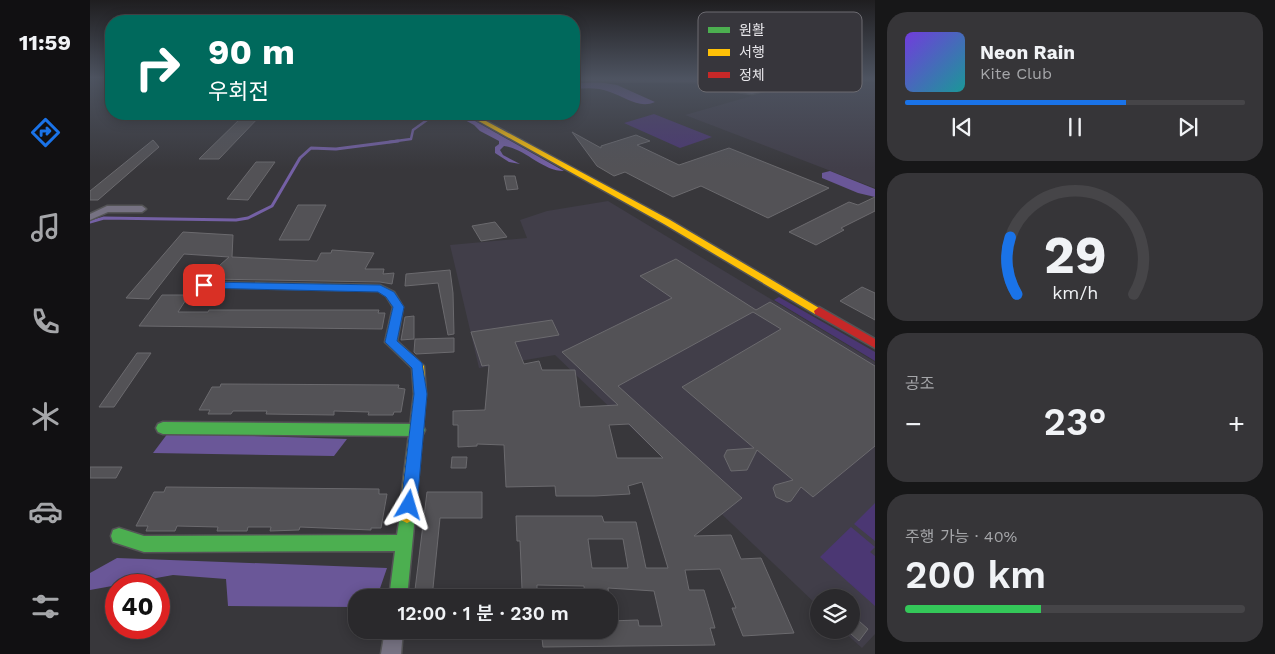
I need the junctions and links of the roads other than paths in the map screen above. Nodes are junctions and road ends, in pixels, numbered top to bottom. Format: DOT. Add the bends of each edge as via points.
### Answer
graph roads {
  1 [pos="480,120"];
  2 [pos="119,201"];
  3 [pos="107,209"];
  4 [pos="142,209"];
  5 [pos="90,216"];
  6 [pos="204,285"];
  7 [pos="875,344"];
  8 [pos="164,428"];
  9 [pos="418,430"];
  10 [pos="118,536"];
  11 [pos="404,543"];
  12 [pos="399,589"];
  13 [pos="393,639"];
  14 [pos="391,654"];
  1 -- 7 [label="street" via="667,222"];
  2 -- 3 [label="street"];
  3 -- 4 [label="street"];
  3 -- 5 [label="street"];
  6 -- 9 [label="street" via="380,288 390,294 398,307 391,342 418,366"];
  8 -- 9 [label="street"];
  9 -- 11 [label="street"];
  10 -- 11 [label="street" via="144,544"];
  11 -- 12 [label="street"];
  13 -- 14 [label="street"];
}
